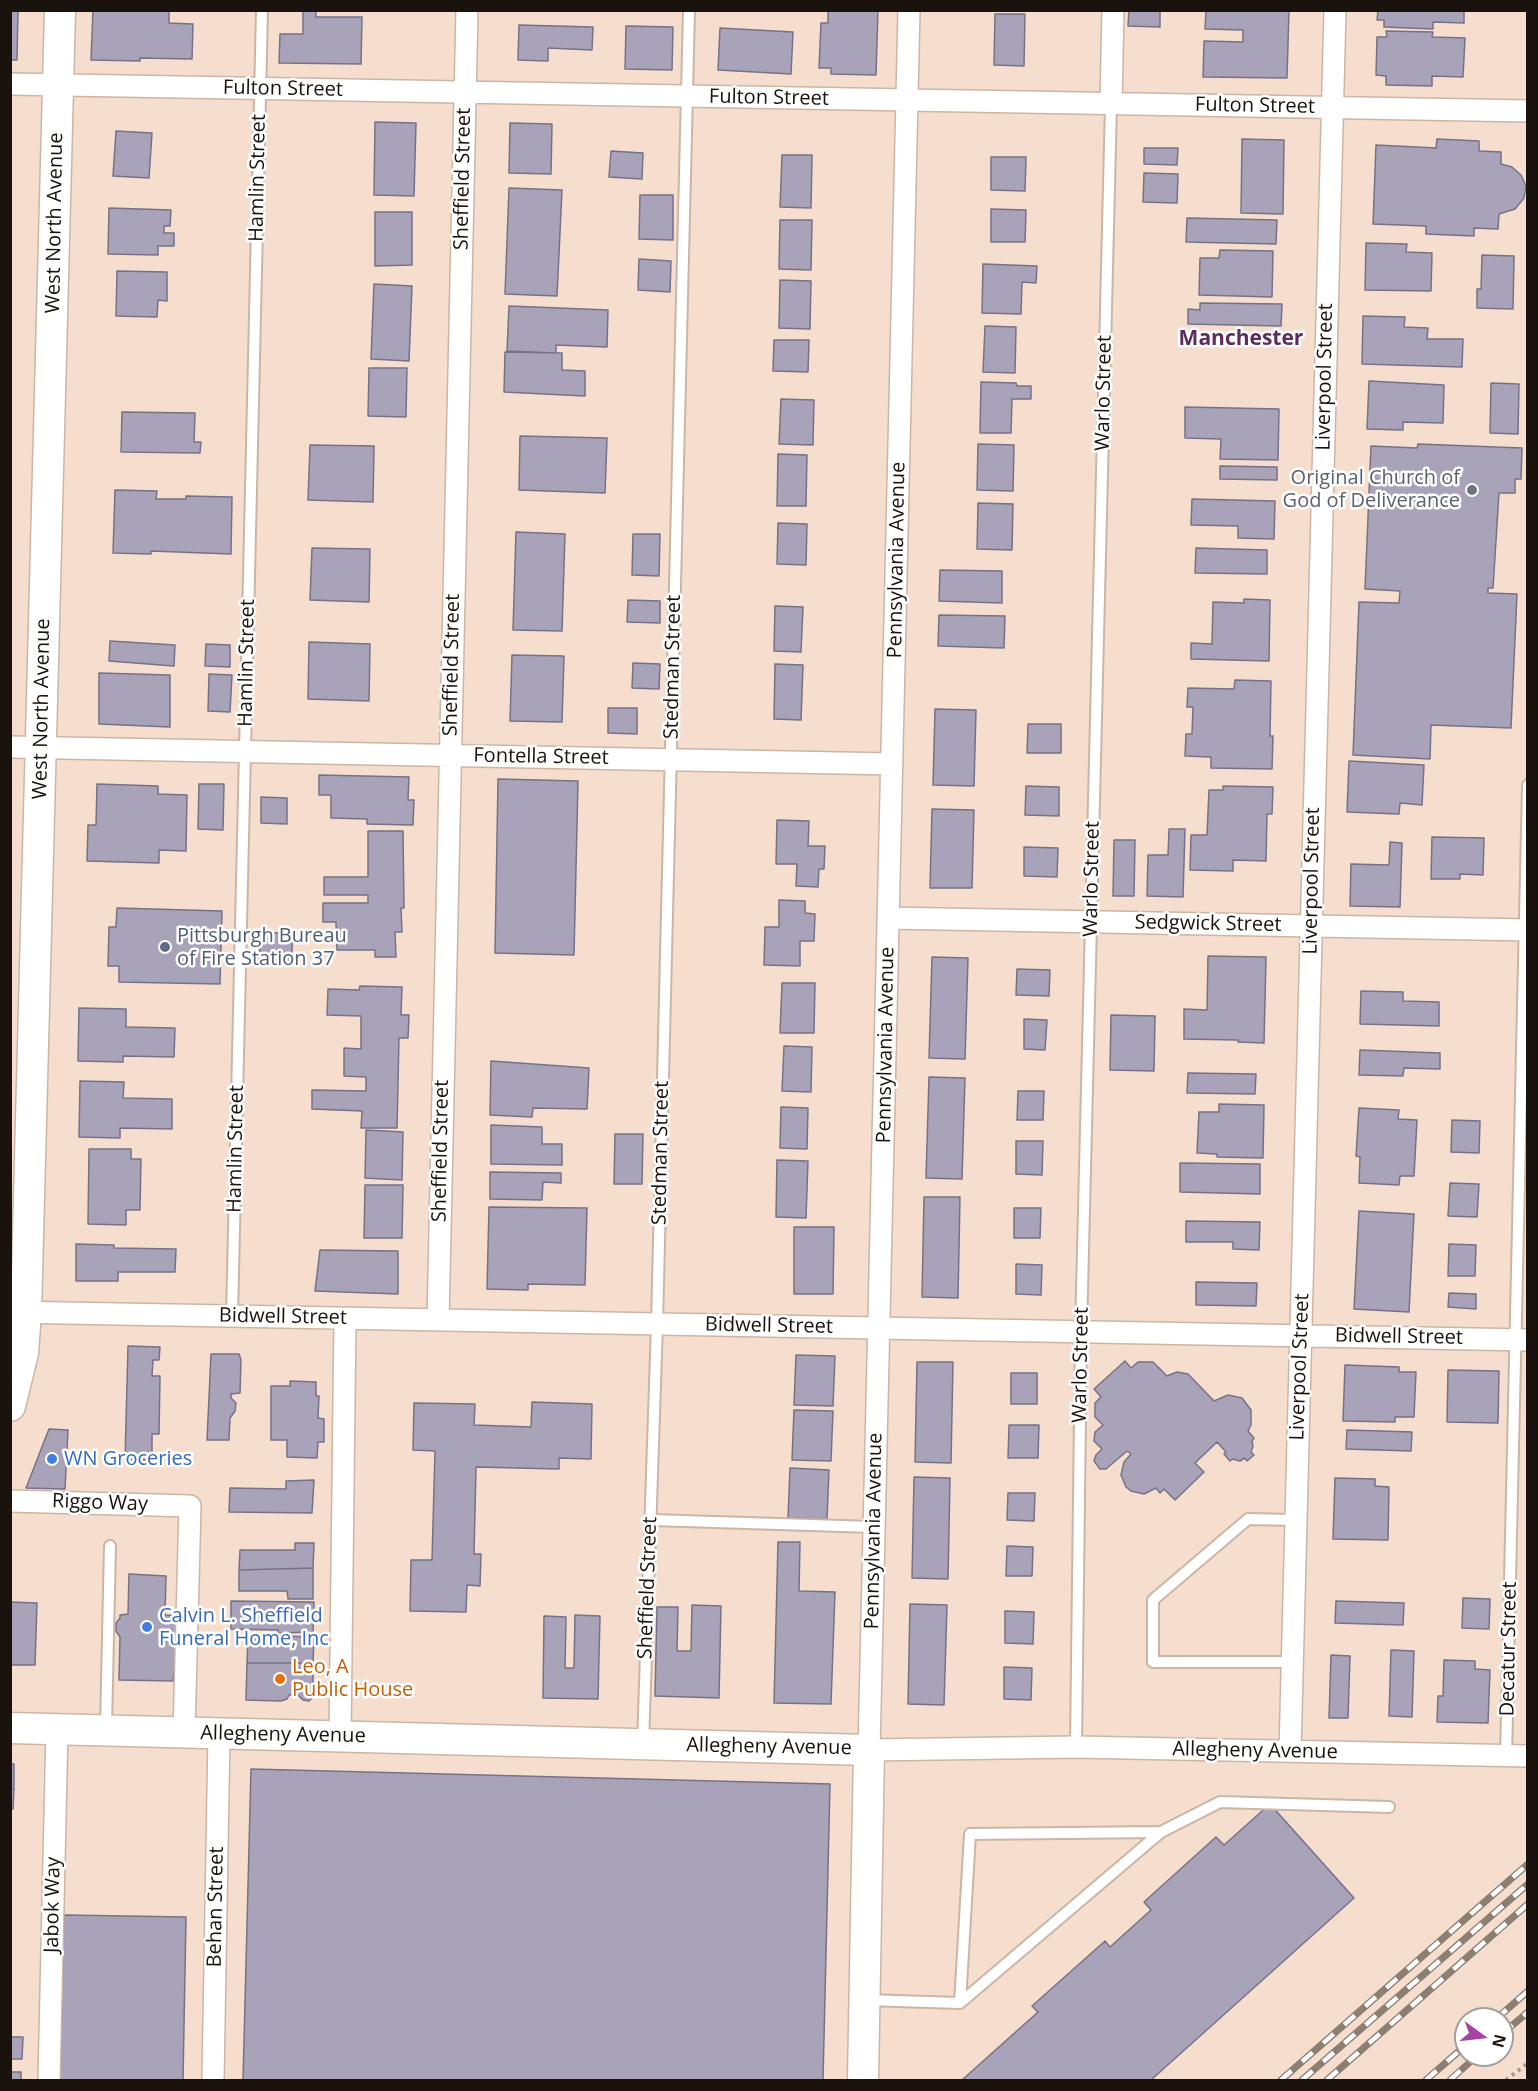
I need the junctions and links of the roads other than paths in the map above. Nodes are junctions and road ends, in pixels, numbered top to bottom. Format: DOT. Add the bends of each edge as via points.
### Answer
graph roads {
  1 [pos="60,10"];
  2 [pos="262,10"];
  3 [pos="467,10"];
  4 [pos="690,10"];
  5 [pos="909,10"];
  6 [pos="1113,10"];
  7 [pos="1335,10"];
  8 [pos="10,84"];
  9 [pos="58,85"];
  10 [pos="260,89"];
  11 [pos="465,93"];
  12 [pos="687,96"];
  13 [pos="907,100"];
  14 [pos="1111,104"];
  15 [pos="1332,108"];
  16 [pos="1527,111"];
  17 [pos="10,747"];
  18 [pos="41,747"];
  19 [pos="245,751"];
  20 [pos="450,755"];
  21 [pos="671,759"];
  22 [pos="892,764"];
  23 [pos="1527,785"];
  24 [pos="888,918"];
  25 [pos="1091,922"];
  26 [pos="1311,926"];
  27 [pos="1526,930"];
  28 [pos="18,1312"];
  29 [pos="232,1316"];
  30 [pos="345,1318"];
  31 [pos="438,1320"];
  32 [pos="657,1324"];
  33 [pos="879,1328"];
  34 [pos="1081,1332"];
  35 [pos="1301,1336"];
  36 [pos="1521,1340"];
  37 [pos="10,1406"];
  38 [pos="10,1501"];
  39 [pos="651,1520"];
  40 [pos="1296,1520"];
  41 [pos="874,1527"];
  42 [pos="110,1546"];
  43 [pos="1292,1662"];
  44 [pos="10,1728"];
  45 [pos="57,1730"];
  46 [pos="106,1731"];
  47 [pos="184,1733"];
  48 [pos="219,1734"];
  49 [pos="340,1737"];
  50 [pos="643,1744"];
  51 [pos="1076,1747"];
  52 [pos="869,1750"];
  53 [pos="1290,1751"];
  54 [pos="1527,1756"];
  55 [pos="1506,1757"];
  56 [pos="1389,1807"];
  57 [pos="1161,1832"];
  58 [pos="865,2000"];
  59 [pos="960,2003"];
  60 [pos="49,2080"];
  61 [pos="213,2080"];
  62 [pos="863,2080"];
  1 -- 9 [label="street, West North Avenue"];
  2 -- 10 [label="lane, Hamlin Street"];
  3 -- 11 [label="street, Sheffield Street"];
  4 -- 12 [label="lane, Stedman Street"];
  5 -- 13 [label="street, Pennsylvania Avenue"];
  6 -- 14 [label="street, Warlo Street"];
  7 -- 15 [label="street, Liverpool Street"];
  8 -- 9 [label="street, Fulton Street"];
  9 -- 10 [label="street, Fulton Street"];
  9 -- 18 [label="street, West North Avenue"];
  10 -- 11 [label="street, Fulton Street"];
  10 -- 19 [label="lane, Hamlin Street"];
  11 -- 12 [label="street, Fulton Street"];
  11 -- 20 [label="street, Sheffield Street"];
  12 -- 13 [label="street, Fulton Street"];
  12 -- 21 [label="lane, Stedman Street"];
  13 -- 14 [label="street, Fulton Street"];
  13 -- 22 [label="street, Pennsylvania Avenue"];
  14 -- 15 [label="street, Fulton Street"];
  14 -- 25 [label="lane, Warlo Street"];
  15 -- 16 [label="street, Fulton Street"];
  15 -- 26 [label="street, Liverpool Street"];
  17 -- 18 [label="street, Fontella Street"];
  18 -- 19 [label="street, Fontella Street"];
  18 -- 28 [label="street, West North Avenue"];
  19 -- 20 [label="street, Fontella Street"];
  19 -- 29 [label="lane, Hamlin Street"];
  20 -- 21 [label="street, Fontella Street"];
  20 -- 31 [label="street, Sheffield Street"];
  21 -- 22 [label="street, Fontella Street"];
  21 -- 32 [label="lane, Stedman Street"];
  22 -- 24 [label="street, Pennsylvania Avenue"];
  23 -- 27 [label="lane, Decatur Street"];
  24 -- 25 [label="street, Sedgwick Street"];
  24 -- 33 [label="street, Pennsylvania Avenue"];
  25 -- 26 [label="street, Sedgwick Street"];
  25 -- 34 [label="lane, Warlo Street"];
  26 -- 27 [label="street, Sedgwick Street"];
  26 -- 35 [label="street, Liverpool Street"];
  27 -- 36 [label="lane, Decatur Street"];
  28 -- 29 [label="street, Bidwell Street"];
  28 -- 37 [label="street, West North Avenue" via="23,1353"];
  29 -- 30 [label="street, Bidwell Street"];
  30 -- 31 [label="street, Bidwell Street"];
  30 -- 49 [label="street"];
  31 -- 32 [label="street, Bidwell Street"];
  32 -- 33 [label="street, Bidwell Street"];
  32 -- 39 [label="lane, Sheffield Street"];
  33 -- 34 [label="street, Bidwell Street"];
  33 -- 41 [label="street, Pennsylvania Avenue"];
  34 -- 35 [label="street, Bidwell Street"];
  34 -- 51 [label="lane, Warlo Street"];
  35 -- 36 [label="street, Bidwell Street"];
  35 -- 40 [label="street, Liverpool Street"];
  36 -- 55 [label="lane, Decatur Street"];
  38 -- 47 [label="street, Riggo Way" via="190,1506"];
  39 -- 41 [label="lane"];
  39 -- 50 [label="lane, Sheffield Street"];
  40 -- 43 [label="street, Liverpool Street"];
  40 -- 43 [label="lane" via="1248,1519 1153,1600 1153,1662"];
  41 -- 52 [label="street, Pennsylvania Avenue"];
  42 -- 46 [label="lane"];
  43 -- 53 [label="street, Liverpool Street"];
  44 -- 45 [label="street, Allegheny Avenue"];
  45 -- 46 [label="street, Allegheny Avenue"];
  45 -- 60 [label="street, Jabok Way"];
  46 -- 47 [label="street, Allegheny Avenue"];
  47 -- 48 [label="street, Allegheny Avenue"];
  48 -- 49 [label="street, Allegheny Avenue"];
  48 -- 61 [label="street, Behan Street"];
  49 -- 50 [label="street, Allegheny Avenue"];
  50 -- 52 [label="street, Allegheny Avenue"];
  51 -- 52 [label="street, Allegheny Avenue"];
  51 -- 53 [label="street, Allegheny Avenue"];
  52 -- 58 [label="street, Pennsylvania Avenue"];
  53 -- 55 [label="street, Allegheny Avenue"];
  54 -- 55 [label="street, Allegheny Avenue"];
  56 -- 57 [label="lane" via="1220,1802"];
  57 -- 59 [label="lane"];
  57 -- 59 [label="lane" via="970,1834"];
  58 -- 59 [label="lane"];
  58 -- 62 [label="street, Pennsylvania Avenue"];
}
